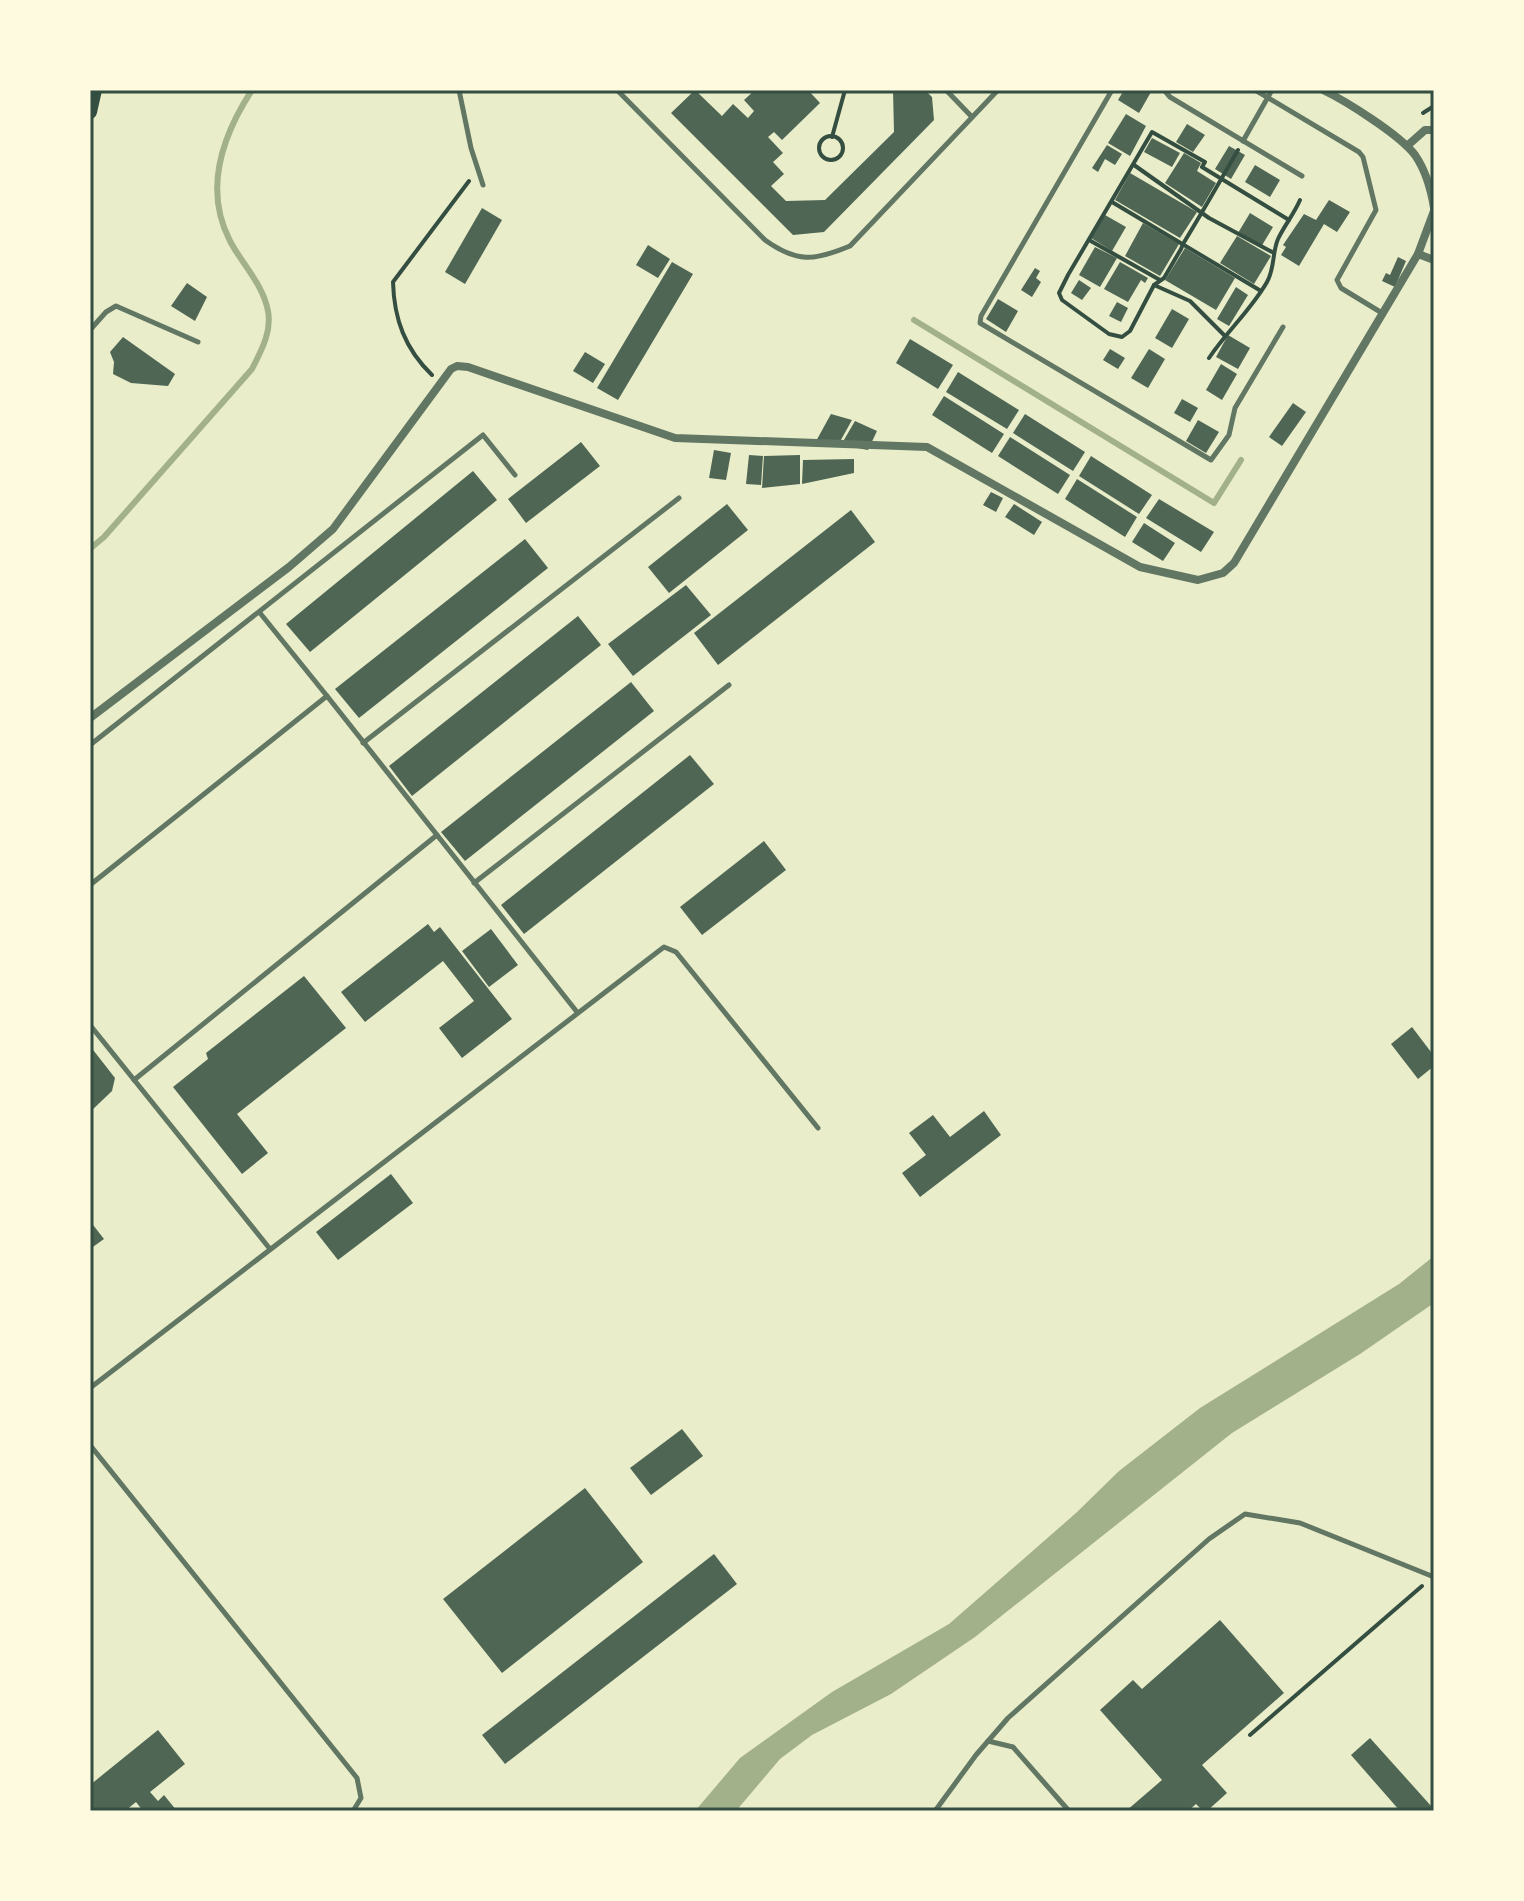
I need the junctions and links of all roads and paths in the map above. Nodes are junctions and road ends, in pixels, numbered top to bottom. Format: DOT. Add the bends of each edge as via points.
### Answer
graph roads {
  1 [pos="95,90"];
  2 [pos="459,90"];
  3 [pos="617,90"];
  4 [pos="845,90"];
  5 [pos="946,90"];
  6 [pos="998,90"];
  7 [pos="1112,90"];
  8 [pos="1164,90"];
  9 [pos="1255,90"];
  10 [pos="1272,90"];
  11 [pos="1323,90"];
  12 [pos="1267,98"];
  13 [pos="1434,106"];
  14 [pos="90,112"];
  15 [pos="1423,113"];
  16 [pos="972,117"];
  17 [pos="1434,130"];
  18 [pos="832,137"];
  19 [pos="1243,141"];
  20 [pos="1407,146"];
  21 [pos="1133,164"];
  22 [pos="478,169"];
  23 [pos="1302,176"];
  24 [pos="1221,179"];
  25 [pos="483,185"];
  26 [pos="1300,200"];
  27 [pos="1111,202"];
  28 [pos="1434,210"];
  29 [pos="1203,211"];
  30 [pos="1289,220"];
  31 [pos="1089,240"];
  32 [pos="1183,244"];
  33 [pos="1274,253"];
  34 [pos="1418,254"];
  35 [pos="1434,260"];
  36 [pos="1161,280"];
  37 [pos="1154,285"];
  38 [pos="1261,291"];
  39 [pos="1383,314"];
  40 [pos="1283,327"];
  41 [pos="90,330"];
  42 [pos="1224,335"];
  43 [pos="198,342"];
  44 [pos="1209,358"];
  45 [pos="440,383"];
  46 [pos="515,475"];
  47 [pos="679,498"];
  48 [pos="260,613"];
  49 [pos="729,685"];
  50 [pos="327,696"];
  51 [pos="90,718"];
  52 [pos="363,743"];
  53 [pos="90,745"];
  54 [pos="437,835"];
  55 [pos="474,883"];
  56 [pos="90,885"];
  57 [pos="577,1012"];
  58 [pos="90,1025"];
  59 [pos="134,1080"];
  60 [pos="818,1128"];
  61 [pos="270,1249"];
  62 [pos="90,1388"];
  63 [pos="90,1445"];
  64 [pos="1433,1576"];
  65 [pos="1250,1735"];
  66 [pos="988,1741"];
  67 [pos="353,1811"];
  68 [pos="935,1811"];
  69 [pos="1069,1811"];
  1 -- 14 [label="main road"];
  2 -- 22 [label="lane"];
  3 -- 16 [label="lane" via="765,240 801,258 826,256 850,246"];
  4 -- 18 [label="path"];
  5 -- 16 [label="lane"];
  6 -- 16 [label="lane"];
  7 -- 40 [label="lane" via="980,323 1208,460 1215,458 1229,435 1235,408"];
  8 -- 19 [label="lane"];
  9 -- 12 [label="lane"];
  10 -- 12 [label="lane"];
  11 -- 20 [label="street"];
  12 -- 19 [label="lane"];
  12 -- 39 [label="lane" via="1363,157 1376,210 1337,280 1341,288"];
  13 -- 15 [label="path"];
  17 -- 20 [label="street" via="1425,130"];
  18 -- 18 [label="path" via="843,148 831,160 820,148"];
  19 -- 23 [label="lane"];
  19 -- 24 [label="path"];
  20 -- 28 [label="street" via="1422,167"];
  21 -- 24 [label="path" via="1152,132 1205,162 1202,167"];
  21 -- 27 [label="path"];
  21 -- 29 [label="path"];
  22 -- 25 [label="lane"];
  22 -- 45 [label="path" via="393,282 403,339"];
  24 -- 29 [label="path"];
  24 -- 30 [label="path"];
  26 -- 30 [label="path"];
  27 -- 31 [label="path"];
  27 -- 32 [label="path"];
  28 -- 34 [label="street"];
  29 -- 32 [label="path"];
  29 -- 33 [label="path"];
  30 -- 33 [label="path"];
  31 -- 36 [label="path"];
  31 -- 37 [label="path" via="1059,293 1109,334 1122,337 1130,331"];
  32 -- 36 [label="path"];
  32 -- 38 [label="path"];
  33 -- 38 [label="path" via="1274,266"];
  34 -- 35 [label="street"];
  34 -- 39 [label="street"];
  36 -- 37 [label="path"];
  37 -- 42 [label="path" via="1190,301"];
  38 -- 42 [label="path"];
  39 -- 45 [label="street" via="1234,563 1223,573 1198,580 1120,558 927,447 675,438 468,367 451,369"];
  41 -- 43 [label="lane" via="116,306"];
  42 -- 44 [label="path"];
  45 -- 51 [label="street" via="333,529"];
  46 -- 48 [label="lane" via="483,435"];
  47 -- 52 [label="lane"];
  48 -- 50 [label="lane"];
  48 -- 53 [label="lane"];
  49 -- 55 [label="lane"];
  50 -- 52 [label="lane"];
  50 -- 56 [label="lane"];
  52 -- 54 [label="lane"];
  54 -- 55 [label="lane"];
  54 -- 59 [label="lane"];
  55 -- 57 [label="lane"];
  57 -- 60 [label="lane" via="658,949 670,948"];
  57 -- 61 [label="lane"];
  58 -- 59 [label="lane"];
  59 -- 61 [label="lane"];
  61 -- 62 [label="lane"];
  63 -- 67 [label="lane" via="357,1778 361,1798"];
  64 -- 65 [label="path"];
  64 -- 66 [label="lane" via="1300,1523 1245,1514 1209,1539"];
  66 -- 68 [label="lane"];
  66 -- 69 [label="lane" via="1013,1747"];
}
